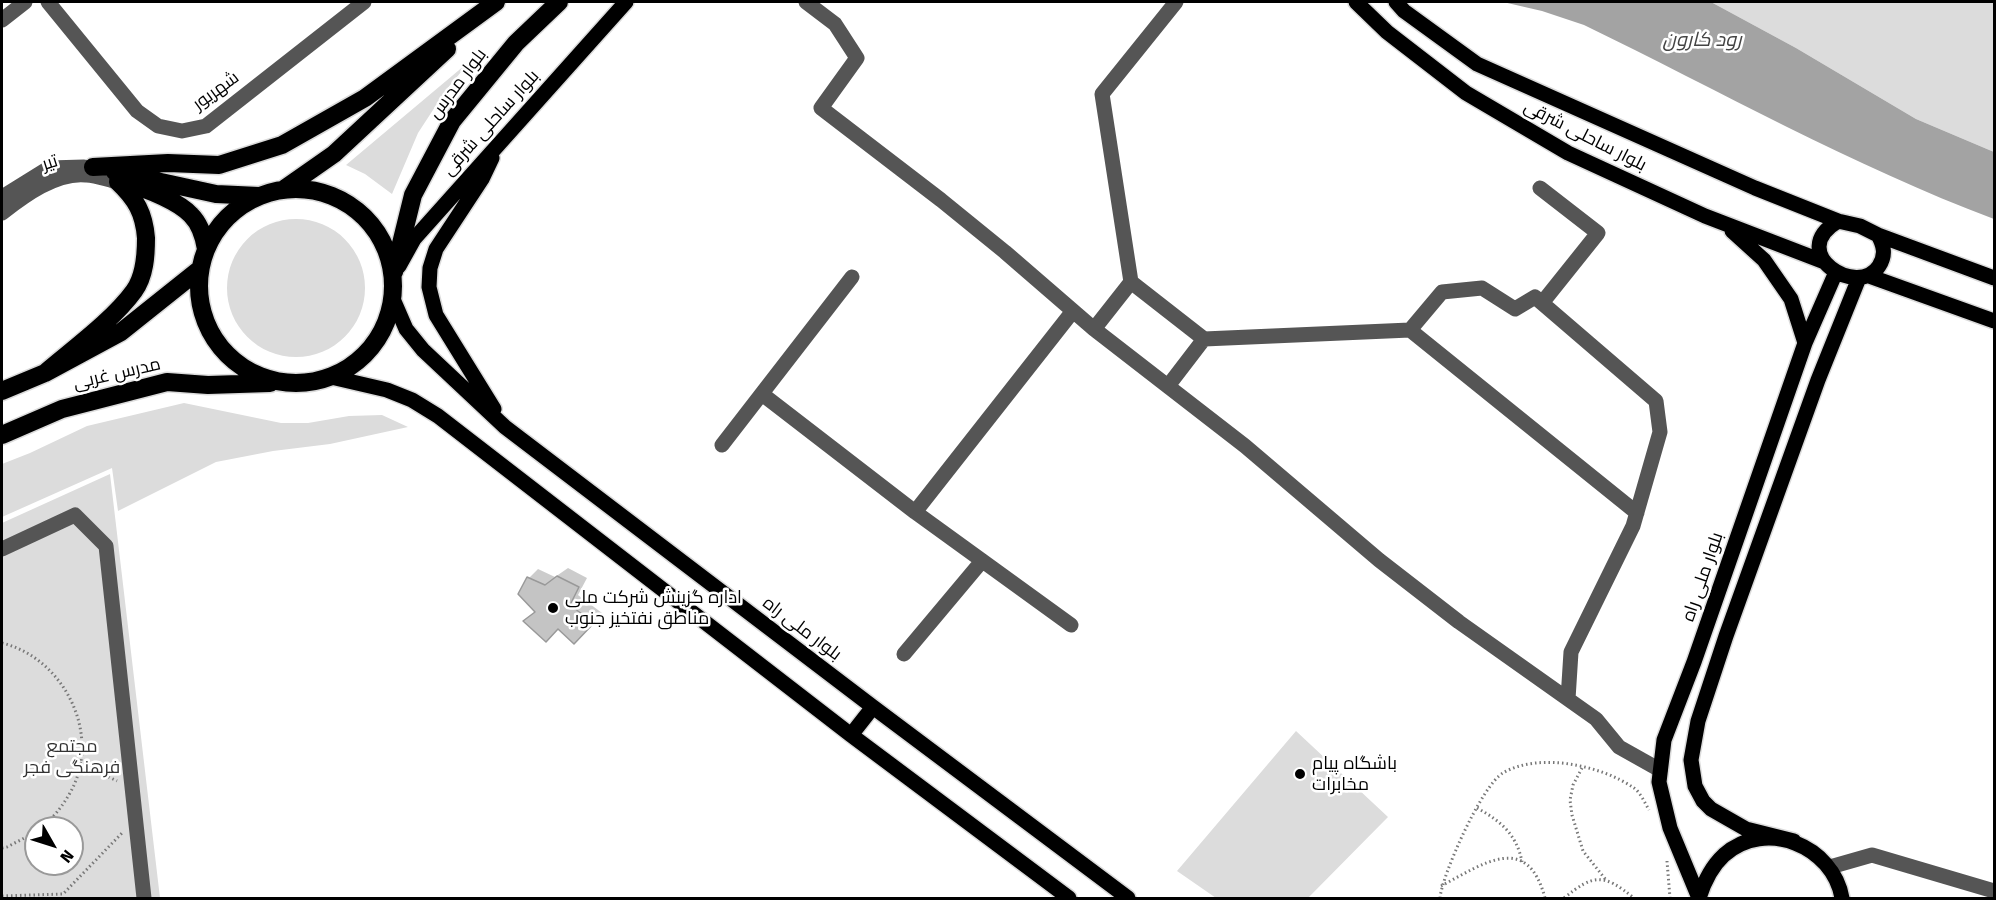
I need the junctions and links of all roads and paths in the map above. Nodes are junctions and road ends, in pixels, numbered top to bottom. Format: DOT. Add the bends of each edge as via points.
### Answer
graph roads {
  1 [pos="26,2"];
  2 [pos="48,2"];
  3 [pos="497,2"];
  4 [pos="559,2"];
  5 [pos="806,2"];
  6 [pos="1176,2"];
  7 [pos="1356,2"];
  8 [pos="1396,2"];
  9 [pos="624,3"];
  10 [pos="354,4"];
  11 [pos="2,20"];
  12 [pos="500,143"];
  13 [pos="93,167"];
  14 [pos="118,182"];
  15 [pos="1540,188"];
  16 [pos="284,189"];
  17 [pos="259,196"];
  18 [pos="2,197"];
  19 [pos="2,213"];
  20 [pos="1838,221"];
  21 [pos="1725,225"];
  22 [pos="1878,235"];
  23 [pos="206,249"];
  24 [pos="1822,261"];
  25 [pos="200,269"];
  26 [pos="1836,272"];
  27 [pos="393,277"];
  28 [pos="852,277"];
  29 [pos="1864,277"];
  30 [pos="1995,278"];
  31 [pos="1131,282"];
  32 [pos="393,298"];
  33 [pos="1825,298"];
  34 [pos="1542,303"];
  35 [pos="1847,309"];
  36 [pos="1073,311"];
  37 [pos="1995,321"];
  38 [pos="1094,329"];
  39 [pos="1410,330"];
  40 [pos="1204,339"];
  41 [pos="1805,344"];
  42 [pos="45,373"];
  43 [pos="331,377"];
  44 [pos="284,383"];
  45 [pos="1168,386"];
  46 [pos="2,391"];
  47 [pos="762,394"];
  48 [pos="505,427"];
  49 [pos="2,435"];
  50 [pos="722,445"];
  51 [pos="915,512"];
  52 [pos="1637,513"];
  53 [pos="2,549"];
  54 [pos="982,561"];
  55 [pos="1071,624"];
  56 [pos="2,643"];
  57 [pos="904,654"];
  58 [pos="1568,699"];
  59 [pos="873,707"];
  60 [pos="851,735"];
  61 [pos="80,763"];
  62 [pos="1582,767"];
  63 [pos="1660,770"];
  64 [pos="132,788"];
  65 [pos="1476,808"];
  66 [pos="55,816"];
  67 [pos="1652,816"];
  68 [pos="135,819"];
  69 [pos="24,838"];
  70 [pos="1794,841"];
  71 [pos="2,848"];
  72 [pos="1666,858"];
  73 [pos="1522,862"];
  74 [pos="1830,867"];
  75 [pos="1606,880"];
  76 [pos="1441,886"];
  77 [pos="1984,892"];
  78 [pos="2,896"];
  79 [pos="64,896"];
  80 [pos="144,898"];
  81 [pos="1069,898"];
  82 [pos="1128,898"];
  83 [pos="1440,898"];
  84 [pos="1545,898"];
  85 [pos="1564,898"];
  86 [pos="1634,898"];
  87 [pos="1670,898"];
  88 [pos="1699,898"];
  89 [pos="1842,898"];
  1 -- 11 [label="street"];
  2 -- 10 [label="street, شهریور" via="137,111 158,126 182,130 206,126"];
  3 -- 13 [label="highway" via="365,98 282,146 219,165"];
  3 -- 16 [label="highway, بلوار مدرس" via="334,154"];
  4 -- 27 [label="highway, بلوار مدرس" via="516,44 452,121 413,195"];
  5 -- 36 [label="street" via="835,24 858,58 821,108 950,207"];
  6 -- 31 [label="street" via="1102,94"];
  7 -- 21 [label="main road, بلوار ساحلی شرقی" via="1387,32 1466,93 1568,153"];
  8 -- 20 [label="main road, بلوار ساحلی شرقی" via="1477,64"];
  9 -- 12 [label="main road, بلوار ساحلی شرقی"];
  12 -- 27 [label="main road, بلوار ساحلی شرقی" via="414,239"];
  12 -- 48 [label="main road" via="482,179 436,249 429,287 436,315"];
  13 -- 17 [label="highway" via="216,194"];
  13 -- 18 [label="street, تیر" via="49,168"];
  14 -- 19 [label="street, تیر" via="84,174 55,180 29,192"];
  14 -- 23 [label="highway" via="143,188 191,215 204,235"];
  14 -- 42 [label="highway" via="134,198 145,225 147,258 135,290"];
  15 -- 34 [label="street" via="1599,233"];
  16 -- 17 [label="highway"];
  16 -- 27 [label="highway" via="309,189 335,196 357,210 375,229 387,251"];
  17 -- 23 [label="highway" via="237,209 219,227"];
  20 -- 22 [label="main road"];
  20 -- 24 [label="main road" via="1821,238"];
  21 -- 24 [label="main road, بلوار ساحلی شرقی"];
  21 -- 41 [label="main road" via="1764,260 1791,299"];
  22 -- 29 [label="main road" via="1884,247 1883,258 1874,272"];
  22 -- 30 [label="main road"];
  23 -- 25 [label="highway"];
  24 -- 26 [label="main road"];
  25 -- 42 [label="highway, مدرس غربی" via="121,332"];
  25 -- 44 [label="highway" via="202,314 224,353 262,378"];
  26 -- 29 [label="main road"];
  26 -- 33 [label="main road, بلوار ملی راه"];
  27 -- 32 [label="highway"];
  28 -- 47 [label="street"];
  29 -- 35 [label="main road"];
  29 -- 37 [label="main road"];
  31 -- 38 [label="street"];
  31 -- 40 [label="street"];
  32 -- 43 [label="highway" via="386,324 373,346 354,365"];
  32 -- 48 [label="main road, بلوار ملی راه" via="405,329 423,350"];
  33 -- 35 [label="main road" via="1838,298"];
  33 -- 41 [label="main road, بلوار ملی راه"];
  34 -- 39 [label="street" via="1535,297 1515,309 1482,288 1442,292"];
  34 -- 52 [label="street" via="1656,401 1660,432"];
  35 -- 70 [label="main road" via="1726,636 1698,721 1691,760 1695,786 1711,809 1746,829"];
  36 -- 38 [label="street"];
  36 -- 51 [label="street"];
  38 -- 45 [label="street"];
  39 -- 40 [label="street"];
  39 -- 52 [label="street"];
  40 -- 45 [label="street"];
  41 -- 63 [label="main road, بلوار ملی راه" via="1664,740"];
  42 -- 46 [label="highway, مدرس غربی"];
  43 -- 44 [label="highway" via="308,383"];
  43 -- 60 [label="main road" via="387,390 438,416"];
  44 -- 49 [label="highway, مدرس غربی" via="167,382 62,409"];
  45 -- 58 [label="street" via="1379,560"];
  47 -- 50 [label="street"];
  47 -- 51 [label="street"];
  48 -- 59 [label="main road, بلوار ملی راه"];
  51 -- 54 [label="street"];
  52 -- 58 [label="street" via="1571,652"];
  53 -- 64 [label="street" via="75,514 106,546"];
  54 -- 55 [label="street"];
  54 -- 57 [label="street"];
  56 -- 61 [label="path" via="40,661 60,681 77,716"];
  58 -- 63 [label="street" via="1596,719 1619,747"];
  59 -- 60 [label="main road"];
  59 -- 82 [label="main road, بلوار ملی راه"];
  60 -- 81 [label="main road"];
  61 -- 64 [label="path"];
  61 -- 66 [label="path" via="71,791"];
  62 -- 65 [label="path" via="1564,762 1528,763 1502,773"];
  62 -- 67 [label="path" via="1605,773 1635,789"];
  62 -- 75 [label="path" via="1573,785 1572,815 1583,851"];
  63 -- 88 [label="main road, بلوار ملی راه" via="1659,783 1670,828"];
  64 -- 68 [label="street"];
  65 -- 73 [label="path" via="1514,837"];
  65 -- 76 [label="path"];
  68 -- 79 [label="path"];
  68 -- 80 [label="street"];
  69 -- 71 [label="path"];
  70 -- 74 [label="main road"];
  70 -- 88 [label="main road" via="1772,838 1747,842 1725,855 1708,874"];
  72 -- 87 [label="path"];
  73 -- 76 [label="path" via="1504,857 1492,860"];
  73 -- 84 [label="path" via="1540,880"];
  74 -- 77 [label="street" via="1872,855"];
  74 -- 89 [label="main road"];
  75 -- 85 [label="path" via="1590,880"];
  75 -- 86 [label="path"];
  76 -- 83 [label="path"];
  78 -- 79 [label="path"];
}
